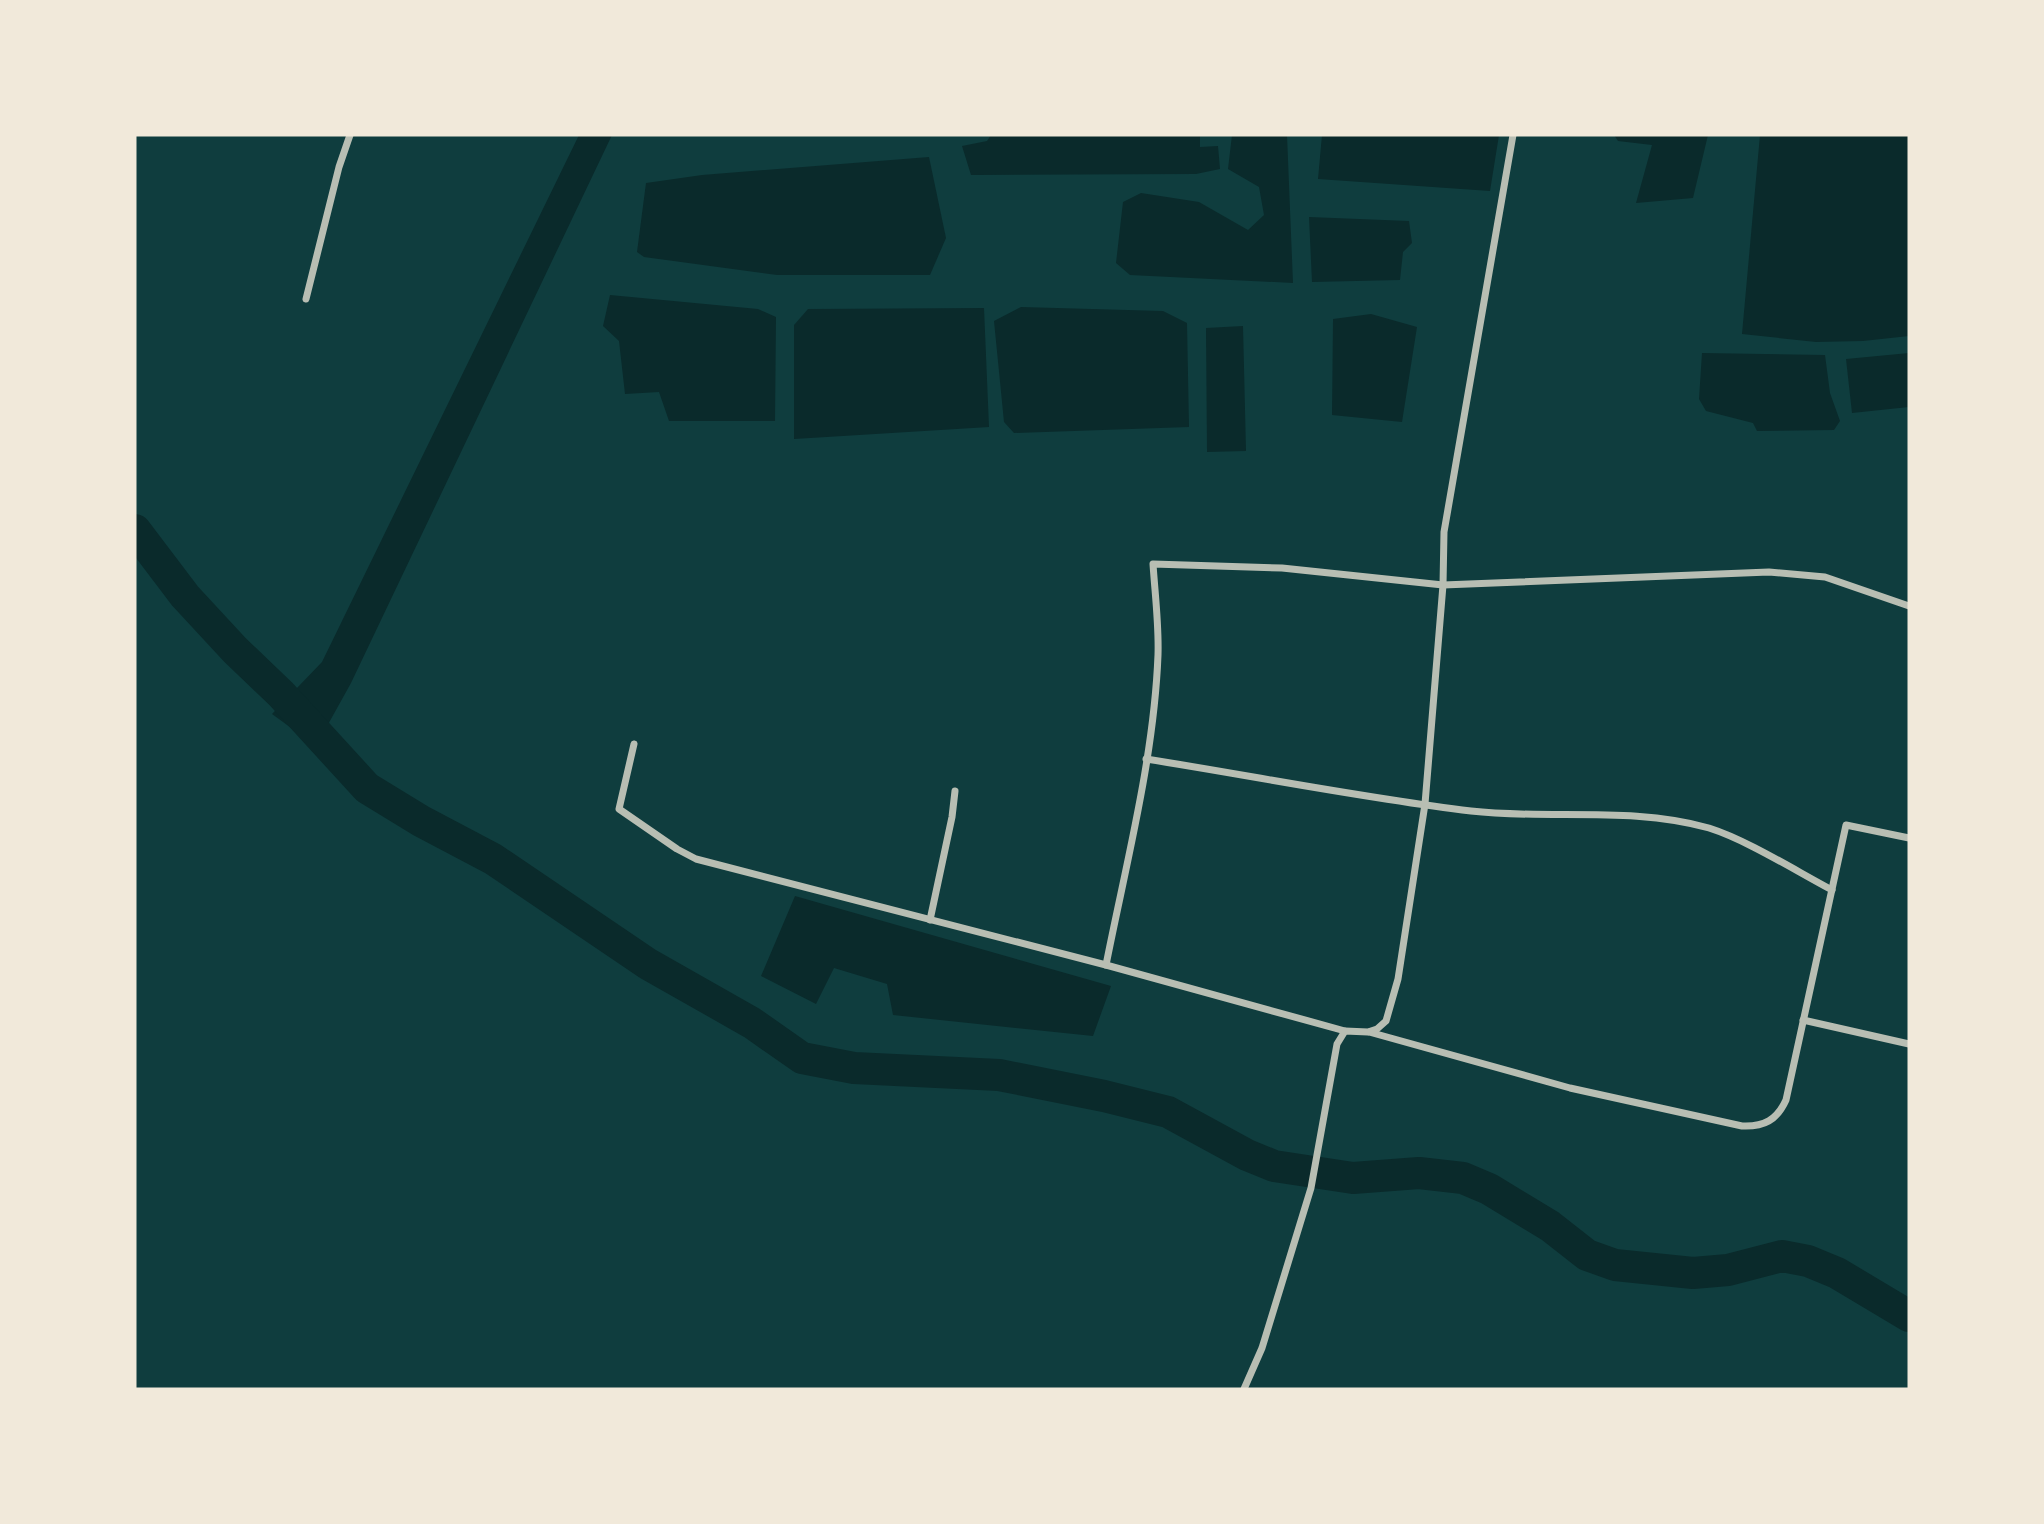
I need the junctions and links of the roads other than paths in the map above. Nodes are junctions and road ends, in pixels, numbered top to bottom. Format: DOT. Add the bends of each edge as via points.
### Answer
graph roads {
  1 [pos="349,135"];
  2 [pos="1513,135"];
  3 [pos="306,299"];
  4 [pos="1443,585"];
  5 [pos="1909,606"];
  6 [pos="634,744"];
  7 [pos="1146,759"];
  8 [pos="955,791"];
  9 [pos="1425,804"];
  10 [pos="1909,838"];
  11 [pos="1832,890"];
  12 [pos="930,920"];
  13 [pos="1106,965"];
  14 [pos="1803,1020"];
  15 [pos="1345,1031"];
  16 [pos="1368,1032"];
  17 [pos="1909,1044"];
  18 [pos="1244,1389"];
  1 -- 3 [label="street"];
  2 -- 4 [label="street" via="1444,532"];
  4 -- 5 [label="street" via="1769,572 1825,577"];
  4 -- 7 [label="street" via="1282,568 1153,564 1158,652"];
  4 -- 9 [label="street"];
  6 -- 12 [label="street" via="619,809 677,849 696,859"];
  7 -- 9 [label="street"];
  7 -- 13 [label="street"];
  8 -- 12 [label="street"];
  9 -- 11 [label="street" via="1491,813 1630,816 1709,828"];
  9 -- 16 [label="street" via="1393,999 1386,1021"];
  10 -- 11 [label="street" via="1846,825"];
  11 -- 14 [label="street"];
  12 -- 13 [label="street"];
  13 -- 15 [label="street"];
  14 -- 16 [label="street" via="1786,1100 1780,1112 1757,1127 1570,1088"];
  14 -- 17 [label="street"];
  15 -- 16 [label="street"];
  15 -- 18 [label="street" via="1337,1044 1311,1188 1262,1348"];
}
